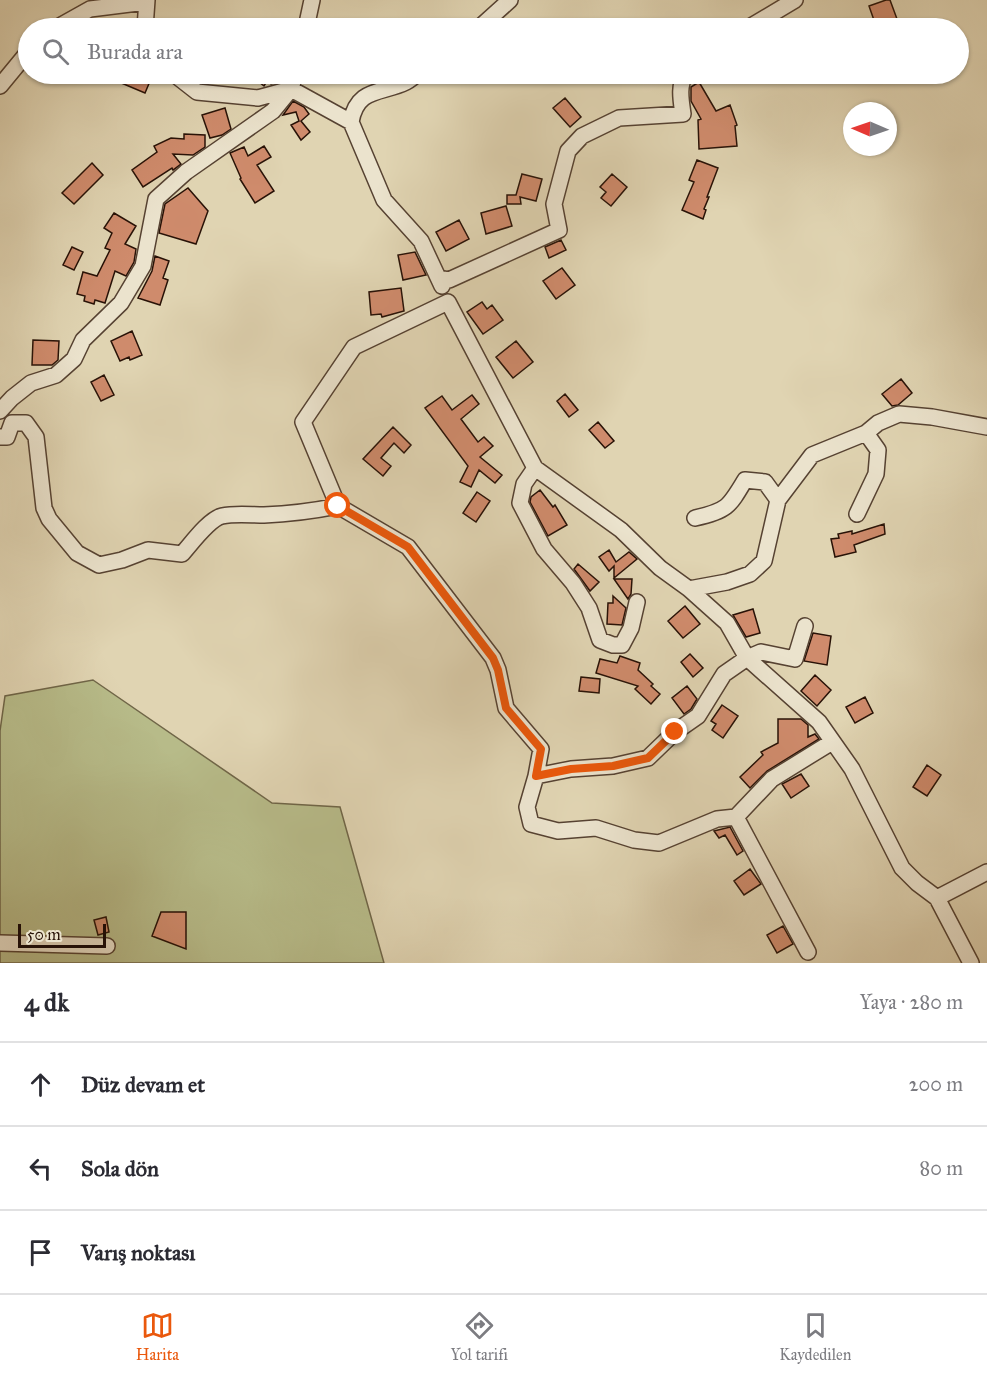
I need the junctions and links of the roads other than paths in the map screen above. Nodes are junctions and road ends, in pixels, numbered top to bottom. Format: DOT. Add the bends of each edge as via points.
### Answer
graph roads {
  1 [pos="312,0"];
  2 [pos="510,0"];
  3 [pos="795,0"];
  4 [pos="146,1"];
  5 [pos="74,18"];
  6 [pos="145,18"];
  7 [pos="308,18"];
  8 [pos="490,18"];
  9 [pos="765,18"];
  10 [pos="18,64"];
  11 [pos="187,84"];
  12 [pos="292,84"];
  13 [pos="398,84"];
  14 [pos="681,84"];
  15 [pos="0,86"];
  16 [pos="291,89"];
  17 [pos="351,122"];
  18 [pos="439,278"];
  19 [pos="448,302"];
  20 [pos="0,411"];
  21 [pos="987,426"];
  22 [pos="866,433"];
  23 [pos="0,437"];
  24 [pos="535,468"];
  25 [pos="778,500"];
  26 [pos="338,506"];
  27 [pos="857,514"];
  28 [pos="695,518"];
  29 [pos="689,589"];
  30 [pos="637,602"];
  31 [pos="806,626"];
  32 [pos="747,658"];
  33 [pos="832,742"];
  34 [pos="536,776"];
  35 [pos="736,817"];
  36 [pos="987,872"];
  37 [pos="937,898"];
  38 [pos="0,943"];
  39 [pos="107,946"];
  40 [pos="807,952"];
  41 [pos="971,963"];
  1 -- 7 [label="street"];
  2 -- 8 [label="street"];
  3 -- 9 [label="street"];
  4 -- 5 [label="street" via="90,9"];
  4 -- 6 [label="street"];
  10 -- 15 [label="street"];
  11 -- 16 [label="street" via="197,92 258,98"];
  12 -- 16 [label="street"];
  13 -- 17 [label="street" via="369,93 353,111"];
  14 -- 18 [label="street" via="683,114 620,118 582,136 568,151 554,204 559,230 448,280"];
  16 -- 17 [label="street"];
  16 -- 20 [label="street" via="273,111 186,172 156,199 143,266 121,303 83,340 74,359 56,375 31,383"];
  17 -- 18 [label="street" via="384,200 421,241"];
  18 -- 19 [label="street"];
  19 -- 24 [label="street"];
  19 -- 26 [label="street" via="354,347 303,422"];
  21 -- 22 [label="street" via="899,414"];
  22 -- 25 [label="street" via="812,455"];
  22 -- 27 [label="street" via="878,450 876,474"];
  23 -- 26 [label="street" via="7,437 12,423 26,423 36,437 44,508 49,519 77,553 99,565 148,550 182,554 220,516 305,513"];
  24 -- 29 [label="street" via="621,530 660,568"];
  24 -- 30 [label="street" via="524,484 520,503 544,549 589,608 600,640 622,645"];
  25 -- 28 [label="street" via="765,482 745,480 734,499 719,513"];
  25 -- 29 [label="street" via="764,561 750,574"];
  26 -- 34 [label="street" via="408,547 493,658 506,708 541,749"];
  29 -- 32 [label="street" via="727,623"];
  31 -- 32 [label="street" via="795,659 760,652"];
  32 -- 33 [label="street" via="819,722"];
  32 -- 34 [label="street" via="724,674 698,716 648,758"];
  33 -- 35 [label="street" via="772,779"];
  33 -- 37 [label="street" via="852,769 902,868"];
  34 -- 35 [label="street" via="527,807 531,824 558,831 596,828 658,843 717,819"];
  35 -- 40 [label="street"];
  36 -- 37 [label="street"];
  37 -- 41 [label="street"];
  38 -- 39 [label="street"];
}
